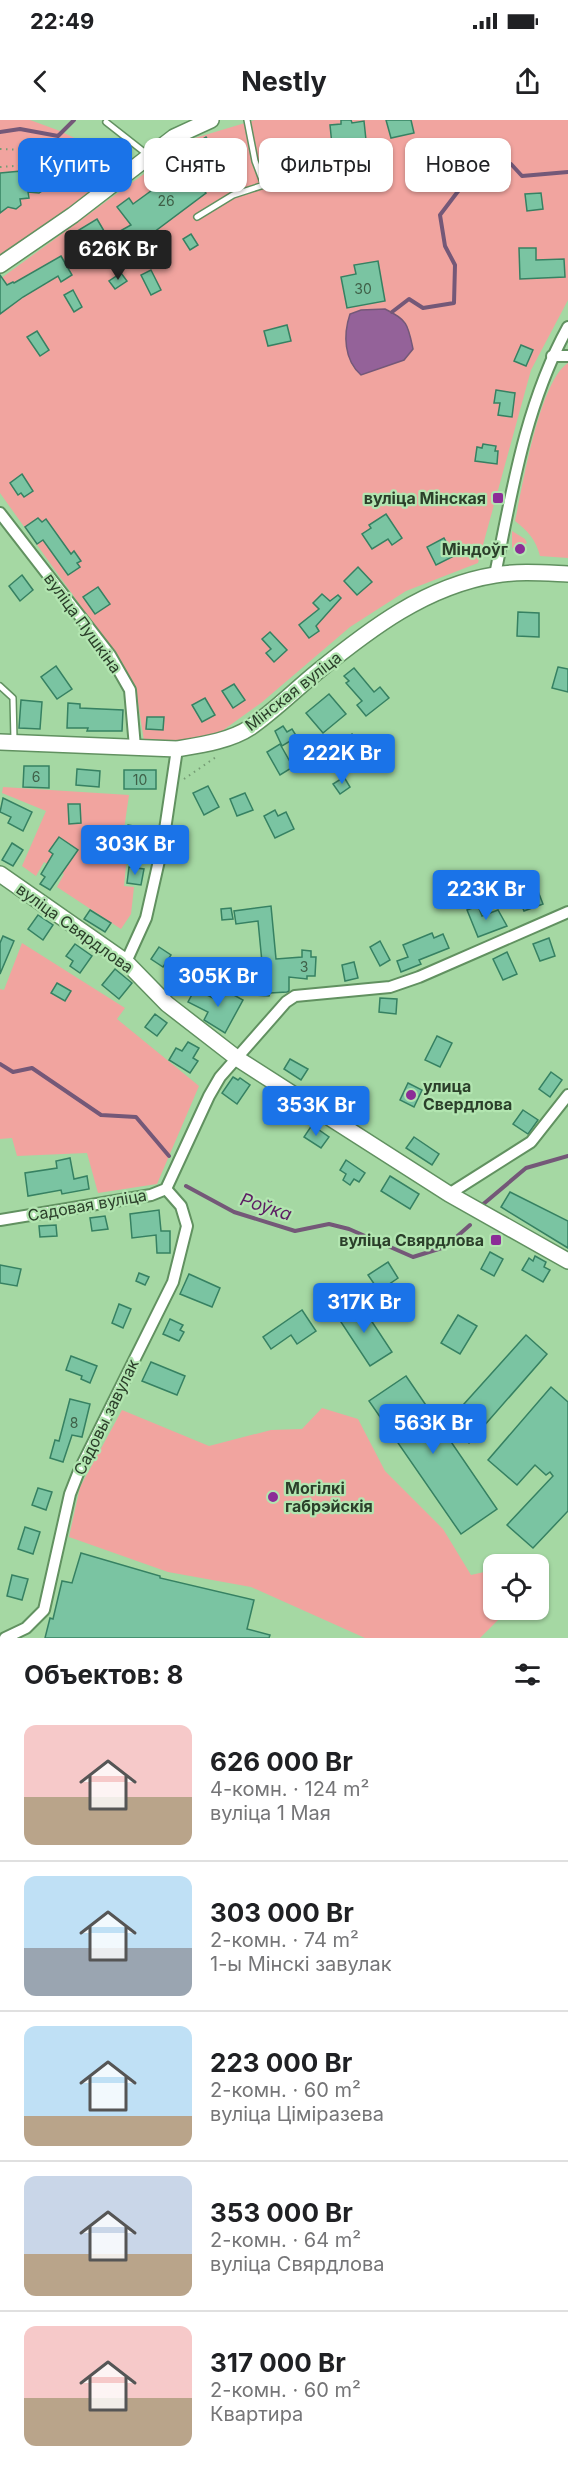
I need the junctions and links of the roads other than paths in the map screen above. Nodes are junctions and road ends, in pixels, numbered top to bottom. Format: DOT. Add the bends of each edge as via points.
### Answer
graph roads {
  1 [pos="211,120"];
  2 [pos="247,120"];
  3 [pos="106,122"];
  4 [pos="173,138"];
  5 [pos="144,152"];
  6 [pos="144,160"];
  7 [pos="197,218"];
  8 [pos="0,265"];
  9 [pos="568,327"];
  10 [pos="552,356"];
  11 [pos="568,356"];
  12 [pos="0,513"];
  13 [pos="568,574"];
  14 [pos="495,575"];
  15 [pos="0,686"];
  16 [pos="7,742"];
  17 [pos="135,747"];
  18 [pos="177,749"];
  19 [pos="0,874"];
  20 [pos="568,912"];
  21 [pos="126,962"];
  22 [pos="238,1059"];
  23 [pos="568,1095"];
  24 [pos="166,1190"];
  25 [pos="449,1194"];
  26 [pos="0,1220"];
  27 [pos="568,1262"];
  28 [pos="5,1638"];
  1 -- 4 [label="street"];
  2 -- 7 [label="lane" via="264,185 233,195"];
  3 -- 5 [label="lane"];
  6 -- 8 [label="street"];
  9 -- 10 [label="street"];
  10 -- 11 [label="street"];
  10 -- 14 [label="street" via="536,396"];
  12 -- 17 [label="street, вуліца Пушкіна" via="110,654 130,690"];
  13 -- 14 [label="street, Мінская вуліца"];
  14 -- 18 [label="street, Мінская вуліца" via="456,584 412,603 382,622 249,728 205,745"];
  15 -- 16 [label="lane" via="13,698"];
  16 -- 17 [label="street, Мінская вуліца"];
  17 -- 18 [label="street, Мінская вуліца"];
  18 -- 21 [label="street" via="163,843 146,918"];
  19 -- 21 [label="street, вуліца Свярдлова"];
  20 -- 22 [label="street, Садовая вуліца" via="390,987 295,996"];
  21 -- 22 [label="street, вуліца Свярдлова" via="168,1004"];
  22 -- 24 [label="street, Садовая вуліца" via="220,1077 209,1096"];
  22 -- 25 [label="street, вуліца Свярдлова"];
  23 -- 25 [label="street" via="531,1142"];
  24 -- 26 [label="street, Садовая вуліца"];
  24 -- 28 [label="street, Садовы завулак" via="181,1206 187,1226 173,1282 79,1470 44,1610 26,1628"];
  25 -- 27 [label="street, вуліца Свярдлова"];
}
